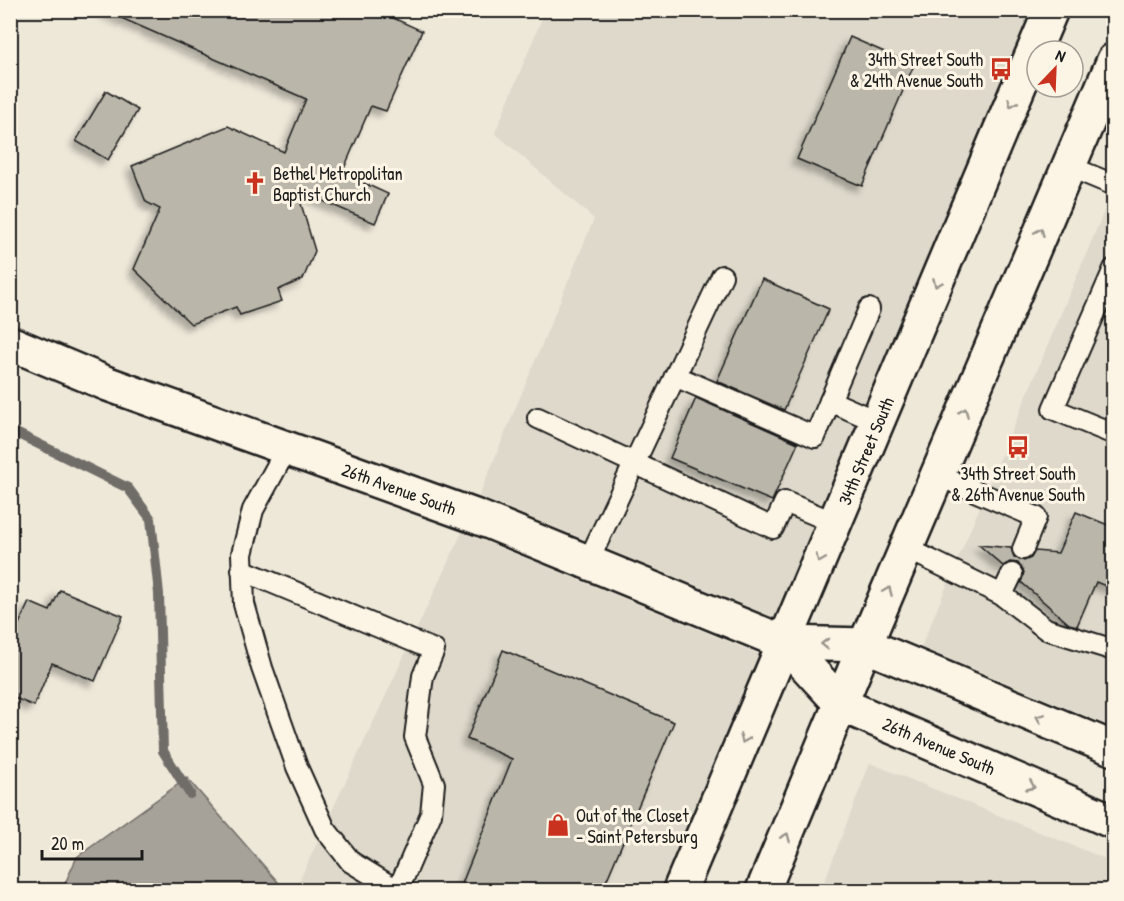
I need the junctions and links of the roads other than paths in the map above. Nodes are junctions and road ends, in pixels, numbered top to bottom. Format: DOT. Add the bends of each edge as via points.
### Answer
graph roads {
  1 [pos="1051,10"];
  2 [pos="1113,60"];
  3 [pos="1068,166"];
  4 [pos="1113,185"];
  5 [pos="1113,269"];
  6 [pos="722,276"];
  7 [pos="868,309"];
  8 [pos="10,343"];
  9 [pos="675,376"];
  10 [pos="830,401"];
  11 [pos="538,418"];
  12 [pos="878,422"];
  13 [pos="1113,434"];
  14 [pos="287,448"];
  15 [pos="634,464"];
  16 [pos="937,475"];
  17 [pos="835,523"];
  18 [pos="906,548"];
  19 [pos="1023,549"];
  20 [pos="588,562"];
  21 [pos="242,570"];
  22 [pos="1011,574"];
  23 [pos="1002,595"];
  24 [pos="785,643"];
  25 [pos="865,645"];
  26 [pos="1113,650"];
  27 [pos="842,705"];
  28 [pos="1113,749"];
  29 [pos="1113,822"];
  30 [pos="397,891"];
  31 [pos="680,891"];
  32 [pos="764,891"];
  1 -- 12 [label="main road, 34th Street South, one-way"];
  2 -- 3 [label="main road"];
  3 -- 4 [label="lane"];
  16 -- 3 [label="main road, one-way"];
  5 -- 13 [label="lane" via="1053,409"];
  6 -- 9 [label="lane"];
  7 -- 10 [label="lane"];
  8 -- 14 [label="main road, 26th Avenue South" via="108,384"];
  9 -- 10 [label="lane" via="815,437"];
  9 -- 15 [label="lane"];
  10 -- 12 [label="lane"];
  11 -- 15 [label="lane"];
  12 -- 17 [label="main road, 34th Street South"];
  14 -- 20 [label="main road, 26th Avenue South"];
  14 -- 21 [label="lane" via="253,510"];
  15 -- 17 [label="lane" via="773,528 785,502"];
  15 -- 20 [label="lane"];
  16 -- 18 [label="main road"];
  16 -- 19 [label="lane" via="1036,517"];
  17 -- 24 [label="main road, 34th Street South, one-way"];
  18 -- 23 [label="lane"];
  25 -- 18 [label="main road, one-way"];
  20 -- 24 [label="main road, 26th Avenue South"];
  21 -- 30 [label="lane" via="244,604 262,668 297,767 325,829 351,862"];
  21 -- 30 [label="lane" via="434,650 423,676 415,737 434,784 431,814"];
  22 -- 23 [label="lane"];
  23 -- 26 [label="lane" via="1046,629"];
  25 -- 24 [label="main road, 26th Avenue South, one-way"];
  24 -- 27 [label="main road, 26th Avenue South"];
  24 -- 31 [label="main road, 34th Street South, one-way"];
  25 -- 27 [label="main road"];
  28 -- 25 [label="main road, 26th Avenue South, one-way"];
  27 -- 29 [label="main road, 26th Avenue South, one-way"];
  32 -- 27 [label="main road, one-way"];
}
